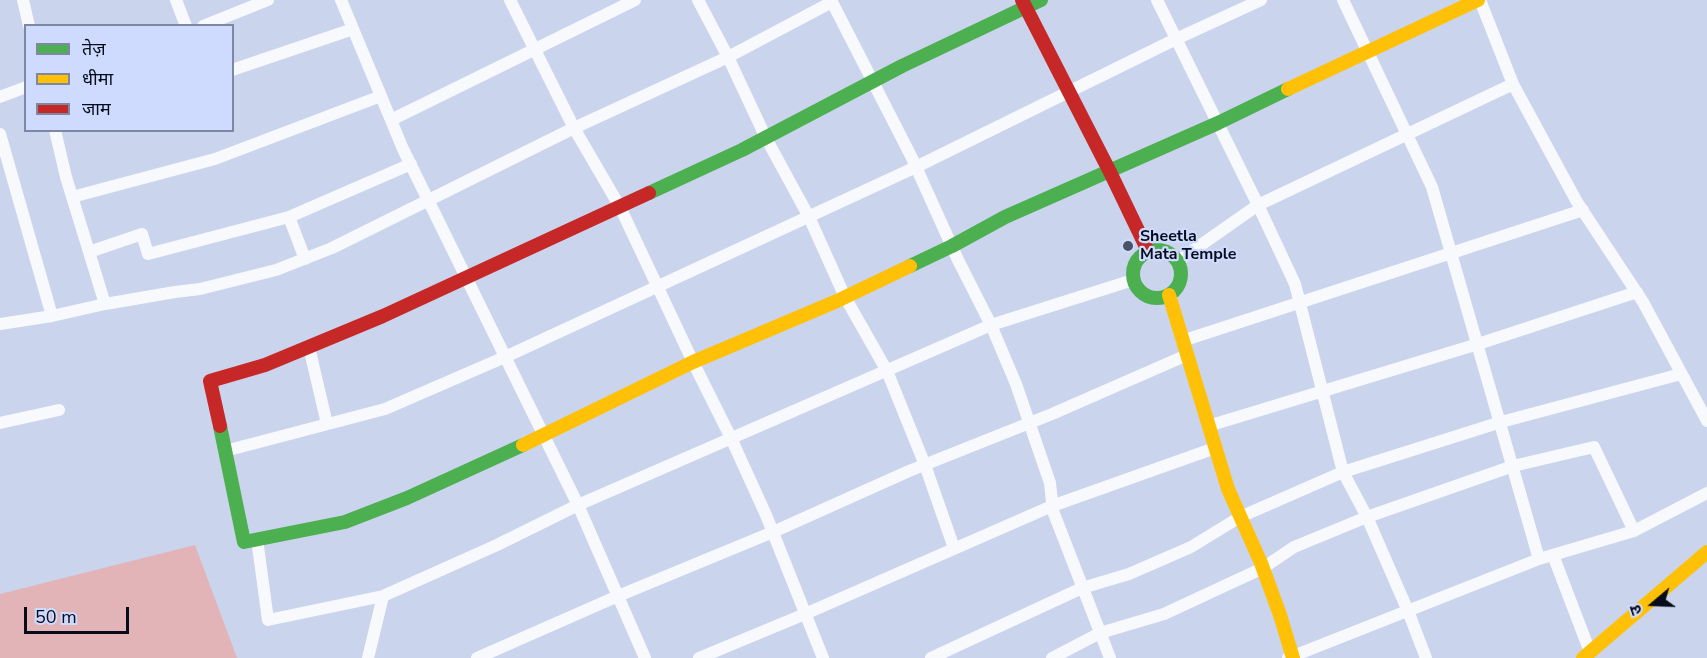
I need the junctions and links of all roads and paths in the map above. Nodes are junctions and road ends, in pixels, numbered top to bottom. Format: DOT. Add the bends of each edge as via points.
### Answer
graph roads {
  1 [pos="23,0"];
  2 [pos="176,0"];
  3 [pos="265,0"];
  4 [pos="341,0"];
  5 [pos="511,0"];
  6 [pos="635,0"];
  7 [pos="698,0"];
  8 [pos="1041,0"];
  9 [pos="1157,0"];
  10 [pos="1261,0"];
  11 [pos="1343,0"];
  12 [pos="1479,0"];
  13 [pos="832,1"];
  14 [pos="1024,3"];
  15 [pos="29,24"];
  16 [pos="185,24"];
  17 [pos="208,24"];
  18 [pos="353,29"];
  19 [pos="1176,39"];
  20 [pos="535,49"];
  21 [pos="1367,51"];
  22 [pos="728,57"];
  23 [pos="234,69"];
  24 [pos="872,82"];
  25 [pos="1514,84"];
  26 [pos="24,88"];
  27 [pos="1069,93"];
  28 [pos="381,96"];
  29 [pos="0,98"];
  30 [pos="391,120"];
  31 [pos="1218,123"];
  32 [pos="574,128"];
  33 [pos="56,132"];
  34 [pos="0,134"];
  35 [pos="1407,134"];
  36 [pos="766,138"];
  37 [pos="411,164"];
  38 [pos="916,167"];
  39 [pos="1110,171"];
  40 [pos="72,197"];
  41 [pos="429,201"];
  42 [pos="1258,205"];
  43 [pos="620,207"];
  44 [pos="1583,210"];
  45 [pos="289,217"];
  46 [pos="809,217"];
  47 [pos="952,246"];
  48 [pos="1148,251"];
  49 [pos="89,252"];
  50 [pos="1452,254"];
  51 [pos="305,259"];
  52 [pos="1178,261"];
  53 [pos="466,277"];
  54 [pos="1133,280"];
  55 [pos="656,286"];
  56 [pos="1637,292"];
  57 [pos="1169,295"];
  58 [pos="846,297"];
  59 [pos="1300,303"];
  60 [pos="105,304"];
  61 [pos="52,316"];
  62 [pos="0,324"];
  63 [pos="991,325"];
  64 [pos="1182,341"];
  65 [pos="1478,344"];
  66 [pos="309,347"];
  67 [pos="1187,355"];
  68 [pos="505,357"];
  69 [pos="693,362"];
  70 [pos="887,371"];
  71 [pos="1682,374"];
  72 [pos="1322,391"];
  73 [pos="59,410"];
  74 [pos="1707,421"];
  75 [pos="1030,422"];
  76 [pos="1501,422"];
  77 [pos="0,423"];
  78 [pos="327,424"];
  79 [pos="1208,426"];
  80 [pos="544,436"];
  81 [pos="731,438"];
  82 [pos="1215,448"];
  83 [pos="225,451"];
  84 [pos="925,465"];
  85 [pos="1513,466"];
  86 [pos="1343,472"];
  87 [pos="1707,493"];
  88 [pos="578,505"];
  89 [pos="1052,506"];
  90 [pos="1240,517"];
  91 [pos="1367,518"];
  92 [pos="1634,531"];
  93 [pos="773,532"];
  94 [pos="257,539"];
  95 [pos="954,548"];
  96 [pos="1707,552"];
  97 [pos="1553,555"];
  98 [pos="1539,559"];
  99 [pos="1263,568"];
  100 [pos="1082,588"];
  101 [pos="383,596"];
  102 [pos="618,596"];
  103 [pos="1408,611"];
  104 [pos="805,614"];
  105 [pos="1100,633"];
  106 [pos="1586,655"];
  107 [pos="1292,657"];
  108 [pos="368,658"];
  109 [pos="477,658"];
  110 [pos="645,658"];
  111 [pos="699,658"];
  112 [pos="823,658"];
  113 [pos="931,658"];
  114 [pos="1052,658"];
  115 [pos="1110,658"];
  116 [pos="1426,658"];
  1 -- 15 [label="street"];
  2 -- 16 [label="street"];
  3 -- 17 [label="street"];
  4 -- 18 [label="street"];
  5 -- 20 [label="street"];
  6 -- 20 [label="street"];
  7 -- 22 [label="street"];
  8 -- 14 [label="street"];
  9 -- 19 [label="street"];
  10 -- 19 [label="street"];
  11 -- 21 [label="street"];
  12 -- 21 [label="street"];
  12 -- 25 [label="street"];
  13 -- 22 [label="street"];
  13 -- 24 [label="street"];
  14 -- 24 [label="street"];
  14 -- 27 [label="street"];
  18 -- 23 [label="street"];
  18 -- 28 [label="street"];
  19 -- 27 [label="street"];
  19 -- 31 [label="street"];
  20 -- 30 [label="street"];
  20 -- 32 [label="street"];
  21 -- 31 [label="street"];
  21 -- 35 [label="street"];
  22 -- 32 [label="street"];
  22 -- 36 [label="street"];
  24 -- 36 [label="street"];
  24 -- 38 [label="street"];
  25 -- 35 [label="street"];
  25 -- 44 [label="street"];
  26 -- 29 [label="street"];
  27 -- 38 [label="street"];
  27 -- 39 [label="street"];
  28 -- 30 [label="street"];
  28 -- 40 [label="street" via="215,159"];
  30 -- 37 [label="street"];
  31 -- 39 [label="street"];
  31 -- 42 [label="street"];
  32 -- 41 [label="street"];
  32 -- 43 [label="street"];
  33 -- 40 [label="street"];
  34 -- 61 [label="street"];
  35 -- 42 [label="street"];
  35 -- 50 [label="street" via="1432,187"];
  36 -- 43 [label="street"];
  36 -- 46 [label="street"];
  37 -- 41 [label="street"];
  37 -- 45 [label="street"];
  38 -- 46 [label="street"];
  38 -- 47 [label="street"];
  39 -- 47 [label="street" via="1005,217"];
  39 -- 48 [label="street"];
  40 -- 49 [label="street"];
  41 -- 51 [label="street"];
  41 -- 53 [label="street"];
  42 -- 52 [label="street"];
  42 -- 59 [label="street"];
  43 -- 53 [label="street"];
  43 -- 55 [label="street"];
  44 -- 50 [label="street"];
  44 -- 56 [label="street"];
  45 -- 49 [label="street" via="148,254 142,234"];
  45 -- 51 [label="street"];
  46 -- 55 [label="street"];
  46 -- 58 [label="street"];
  47 -- 58 [label="street"];
  47 -- 63 [label="street"];
  48 -- 52 [label="street" via="1166,251"];
  48 -- 54 [label="street" via="1134,264"];
  49 -- 60 [label="street"];
  50 -- 59 [label="street"];
  50 -- 65 [label="street"];
  51 -- 60 [label="street" via="201,290"];
  52 -- 57 [label="street" via="1181,279"];
  53 -- 66 [label="street"];
  53 -- 68 [label="street"];
  54 -- 57 [label="street" via="1144,295 1156,299"];
  54 -- 63 [label="street"];
  55 -- 68 [label="street"];
  55 -- 69 [label="street"];
  56 -- 65 [label="street"];
  56 -- 71 [label="street"];
  57 -- 64 [label="street"];
  58 -- 69 [label="street"];
  58 -- 70 [label="street"];
  59 -- 64 [label="street"];
  59 -- 72 [label="street"];
  60 -- 61 [label="street"];
  61 -- 62 [label="street"];
  63 -- 70 [label="street"];
  63 -- 75 [label="street"];
  64 -- 67 [label="street"];
  65 -- 72 [label="street"];
  65 -- 76 [label="street"];
  66 -- 78 [label="street"];
  66 -- 83 [label="street" via="266,365 210,381"];
  67 -- 75 [label="street"];
  67 -- 79 [label="street"];
  68 -- 78 [label="street" via="385,409"];
  68 -- 80 [label="street"];
  69 -- 80 [label="street"];
  69 -- 81 [label="street"];
  70 -- 81 [label="street"];
  70 -- 84 [label="street"];
  71 -- 74 [label="street"];
  71 -- 76 [label="street"];
  72 -- 79 [label="street"];
  72 -- 86 [label="street"];
  73 -- 77 [label="street"];
  75 -- 84 [label="street"];
  75 -- 89 [label="street" via="1050,483"];
  76 -- 85 [label="street"];
  76 -- 86 [label="street"];
  78 -- 83 [label="street"];
  79 -- 82 [label="street"];
  80 -- 88 [label="street"];
  80 -- 94 [label="street" via="345,522"];
  81 -- 88 [label="street"];
  81 -- 93 [label="street"];
  82 -- 89 [label="street"];
  82 -- 90 [label="street"];
  83 -- 94 [label="street" via="244,542"];
  84 -- 93 [label="street"];
  84 -- 95 [label="street"];
  85 -- 91 [label="street"];
  85 -- 92 [label="street" via="1594,447"];
  85 -- 98 [label="street"];
  86 -- 90 [label="street"];
  86 -- 91 [label="street"];
  87 -- 92 [label="street"];
  88 -- 101 [label="street"];
  88 -- 102 [label="street"];
  89 -- 95 [label="street"];
  89 -- 100 [label="street"];
  90 -- 99 [label="street"];
  90 -- 100 [label="street" via="1191,547 1129,574"];
  91 -- 99 [label="street" via="1294,547"];
  91 -- 103 [label="street"];
  92 -- 97 [label="street"];
  93 -- 102 [label="street"];
  93 -- 104 [label="street"];
  94 -- 101 [label="street" via="268,620"];
  95 -- 104 [label="street"];
  96 -- 106 [label="street"];
  97 -- 98 [label="street"];
  97 -- 106 [label="street"];
  98 -- 103 [label="street"];
  99 -- 105 [label="street" via="1164,614"];
  99 -- 107 [label="street"];
  100 -- 105 [label="street"];
  100 -- 113 [label="street"];
  101 -- 108 [label="street"];
  102 -- 109 [label="street"];
  102 -- 110 [label="street"];
  103 -- 107 [label="street"];
  103 -- 116 [label="street"];
  104 -- 111 [label="street"];
  104 -- 112 [label="street"];
  105 -- 114 [label="street"];
  105 -- 115 [label="street"];
}
